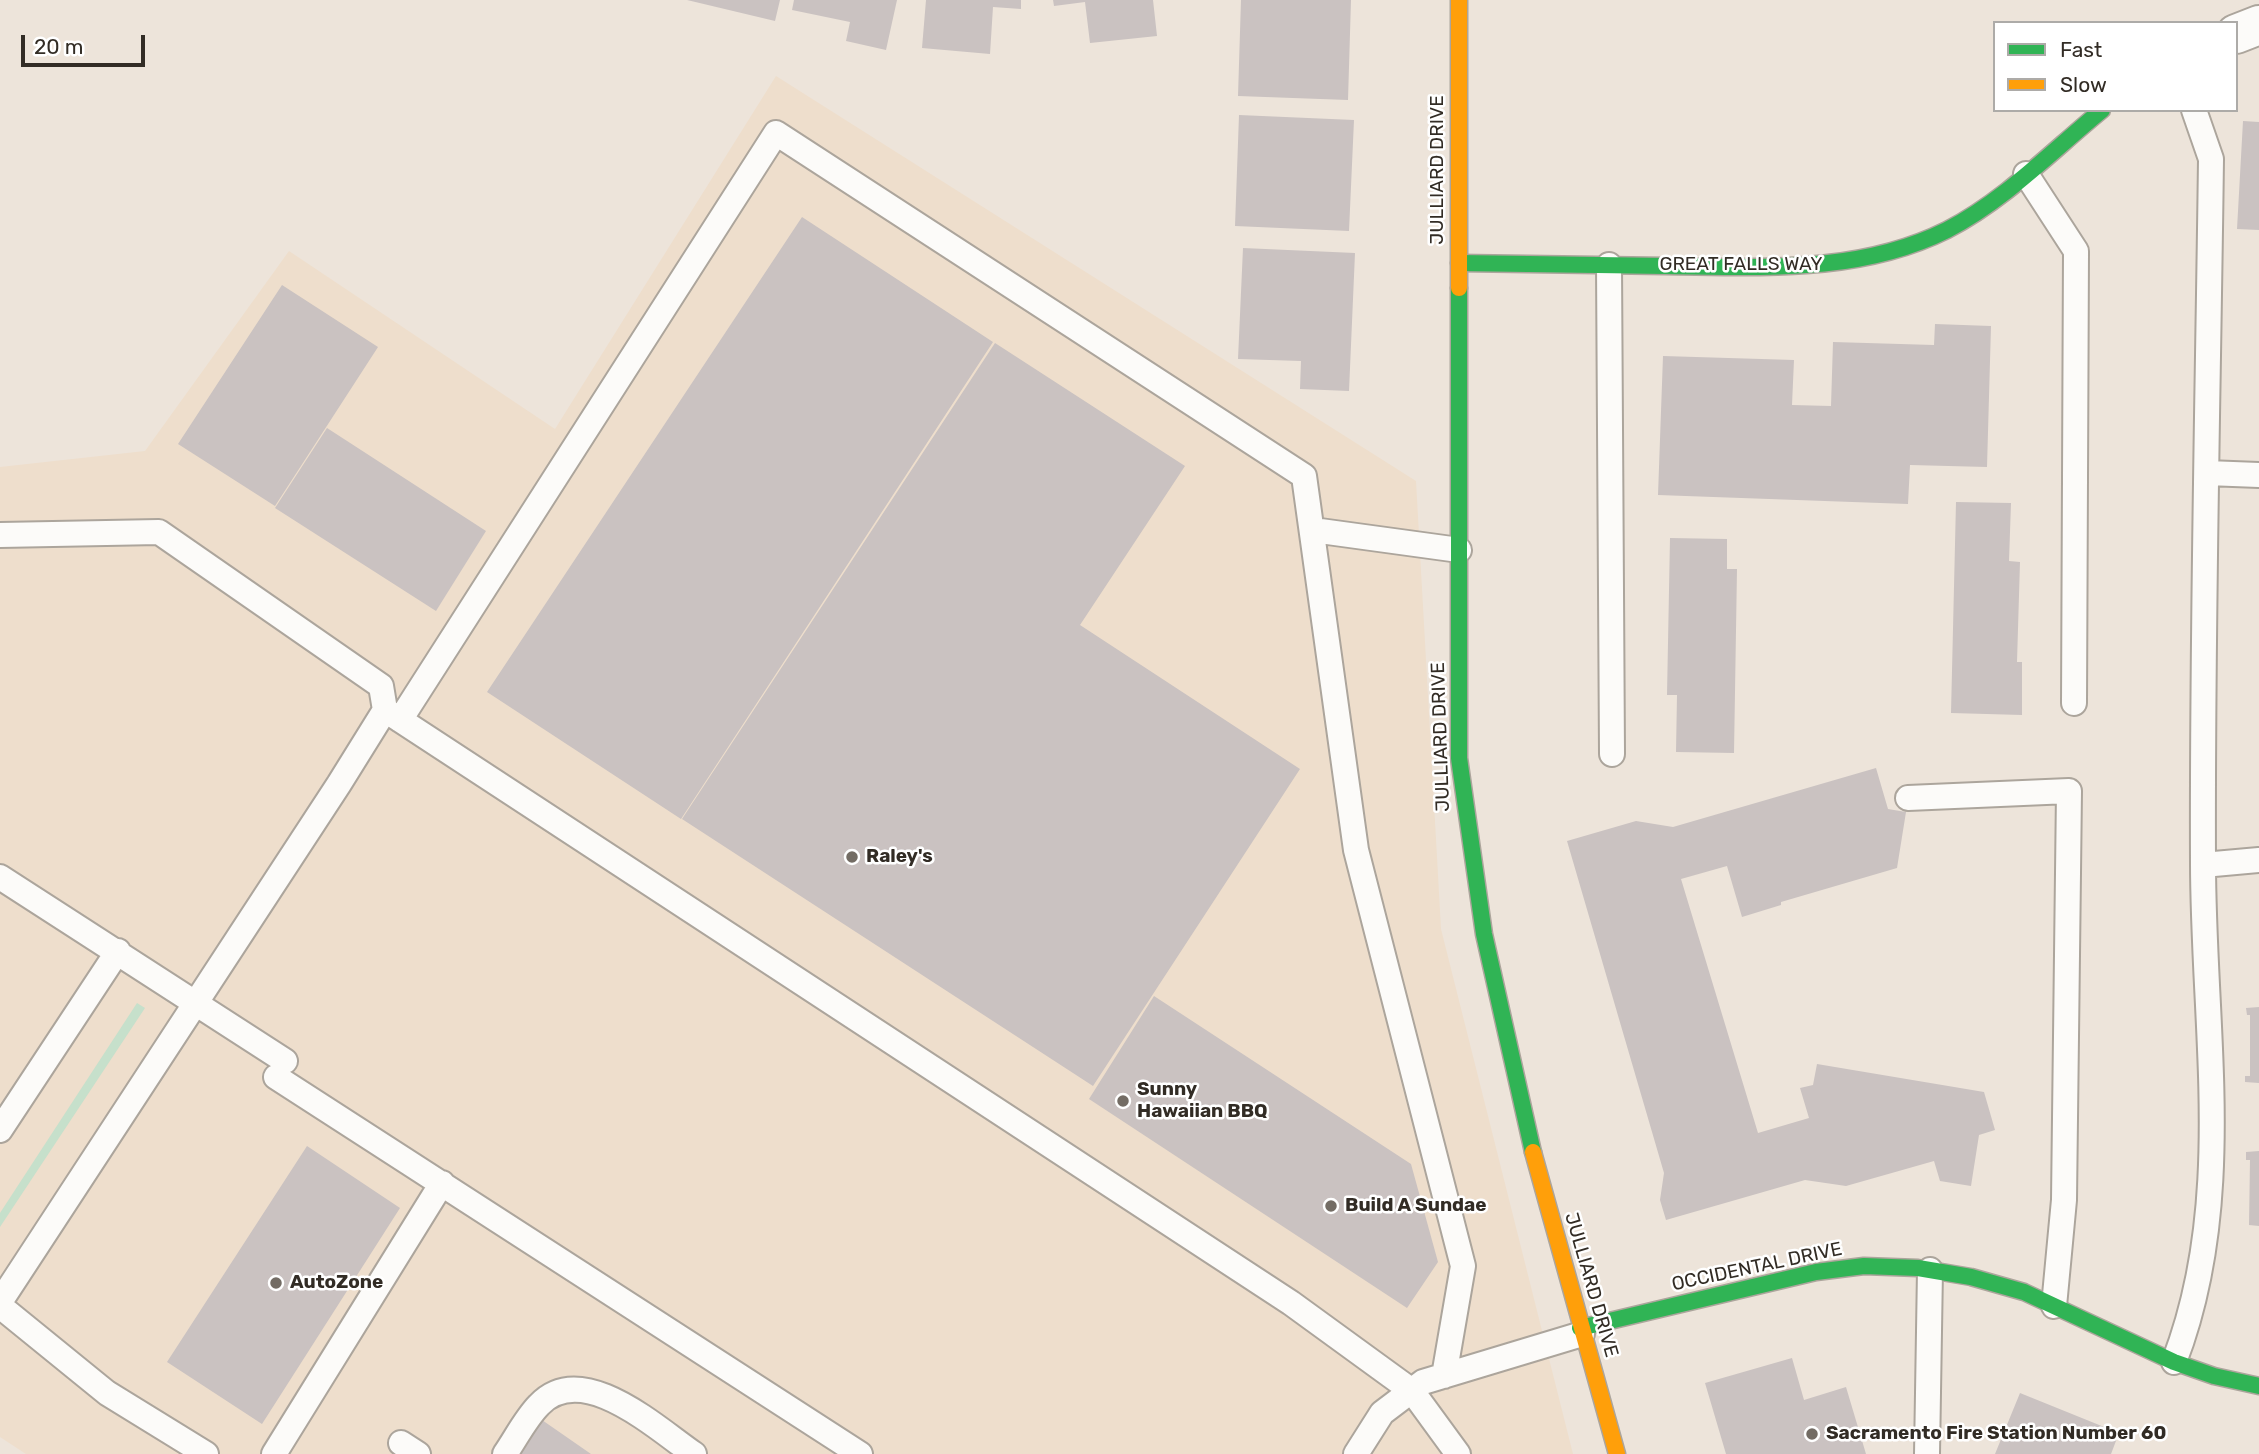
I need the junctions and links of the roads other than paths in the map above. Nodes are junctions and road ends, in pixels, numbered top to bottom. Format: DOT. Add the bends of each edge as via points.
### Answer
graph roads {
  1 [pos="1459,0"];
  2 [pos="2259,25"];
  3 [pos="2238,33"];
  4 [pos="2100,112"];
  5 [pos="2195,112"];
  6 [pos="2026,174"];
  7 [pos="1459,263"];
  8 [pos="1609,265"];
  9 [pos="2207,473"];
  10 [pos="2259,475"];
  11 [pos="1313,530"];
  12 [pos="0,535"];
  13 [pos="1459,550"];
  14 [pos="2074,703"];
  15 [pos="392,715"];
  16 [pos="1612,754"];
  17 [pos="1908,797"];
  18 [pos="2259,860"];
  19 [pos="2203,865"];
  20 [pos="0,877"];
  21 [pos="118,951"];
  22 [pos="196,1003"];
  23 [pos="0,1130"];
  24 [pos="442,1184"];
  25 [pos="1930,1270"];
  26 [pos="0,1304"];
  27 [pos="2054,1306"];
  28 [pos="1581,1331"];
  29 [pos="2175,1362"];
  30 [pos="1444,1376"];
  31 [pos="2259,1386"];
  32 [pos="1412,1391"];
  33 [pos="206,1454"];
  34 [pos="274,1454"];
  35 [pos="505,1454"];
  36 [pos="694,1454"];
  37 [pos="860,1454"];
  38 [pos="1356,1454"];
  39 [pos="1458,1454"];
  40 [pos="1617,1454"];
  41 [pos="1927,1454"];
  1 -- 7 [label="street, JULLIARD DRIVE"];
  2 -- 3 [label="street"];
  4 -- 6 [label="street, GREAT FALLS WAY"];
  5 -- 9 [label="lane" via="2211,159"];
  6 -- 8 [label="street, GREAT FALLS WAY" via="1999,198 1946,231 1878,257 1817,268"];
  6 -- 14 [label="lane" via="2076,251"];
  7 -- 8 [label="street, GREAT FALLS WAY"];
  7 -- 13 [label="street, JULLIARD DRIVE"];
  8 -- 16 [label="lane"];
  9 -- 10 [label="lane"];
  9 -- 19 [label="lane"];
  11 -- 13 [label="lane"];
  11 -- 15 [label="lane" via="1304,476 776,133"];
  11 -- 30 [label="lane" via="1356,850 1463,1266"];
  12 -- 15 [label="lane" via="159,532 381,686"];
  13 -- 28 [label="street, JULLIARD DRIVE" via="1459,758 1467,849 1540,1181"];
  15 -- 22 [label="lane"];
  15 -- 32 [label="lane" via="1271,1289"];
  17 -- 27 [label="lane" via="2069,791 2064,1200"];
  18 -- 19 [label="lane"];
  19 -- 29 [label="lane" via="2213,1177 2204,1258"];
  20 -- 21 [label="lane"];
  21 -- 22 [label="lane"];
  21 -- 23 [label="lane"];
  22 -- 24 [label="lane"];
  22 -- 26 [label="lane"];
  24 -- 34 [label="lane"];
  24 -- 37 [label="lane"];
  25 -- 27 [label="street, OCCIDENTAL DRIVE" via="1984,1280"];
  25 -- 28 [label="street, OCCIDENTAL DRIVE" via="1864,1266 1816,1272"];
  25 -- 41 [label="lane"];
  26 -- 33 [label="lane" via="107,1393"];
  27 -- 29 [label="street, OCCIDENTAL DRIVE"];
  28 -- 30 [label="lane"];
  28 -- 40 [label="street, JULLIARD DRIVE"];
  29 -- 31 [label="street, OCCIDENTAL DRIVE"];
  30 -- 32 [label="lane"];
  32 -- 38 [label="lane" via="1382,1413"];
  32 -- 39 [label="lane"];
  35 -- 36 [label="lane" via="539,1405 554,1393 579,1387 614,1400"];
}
